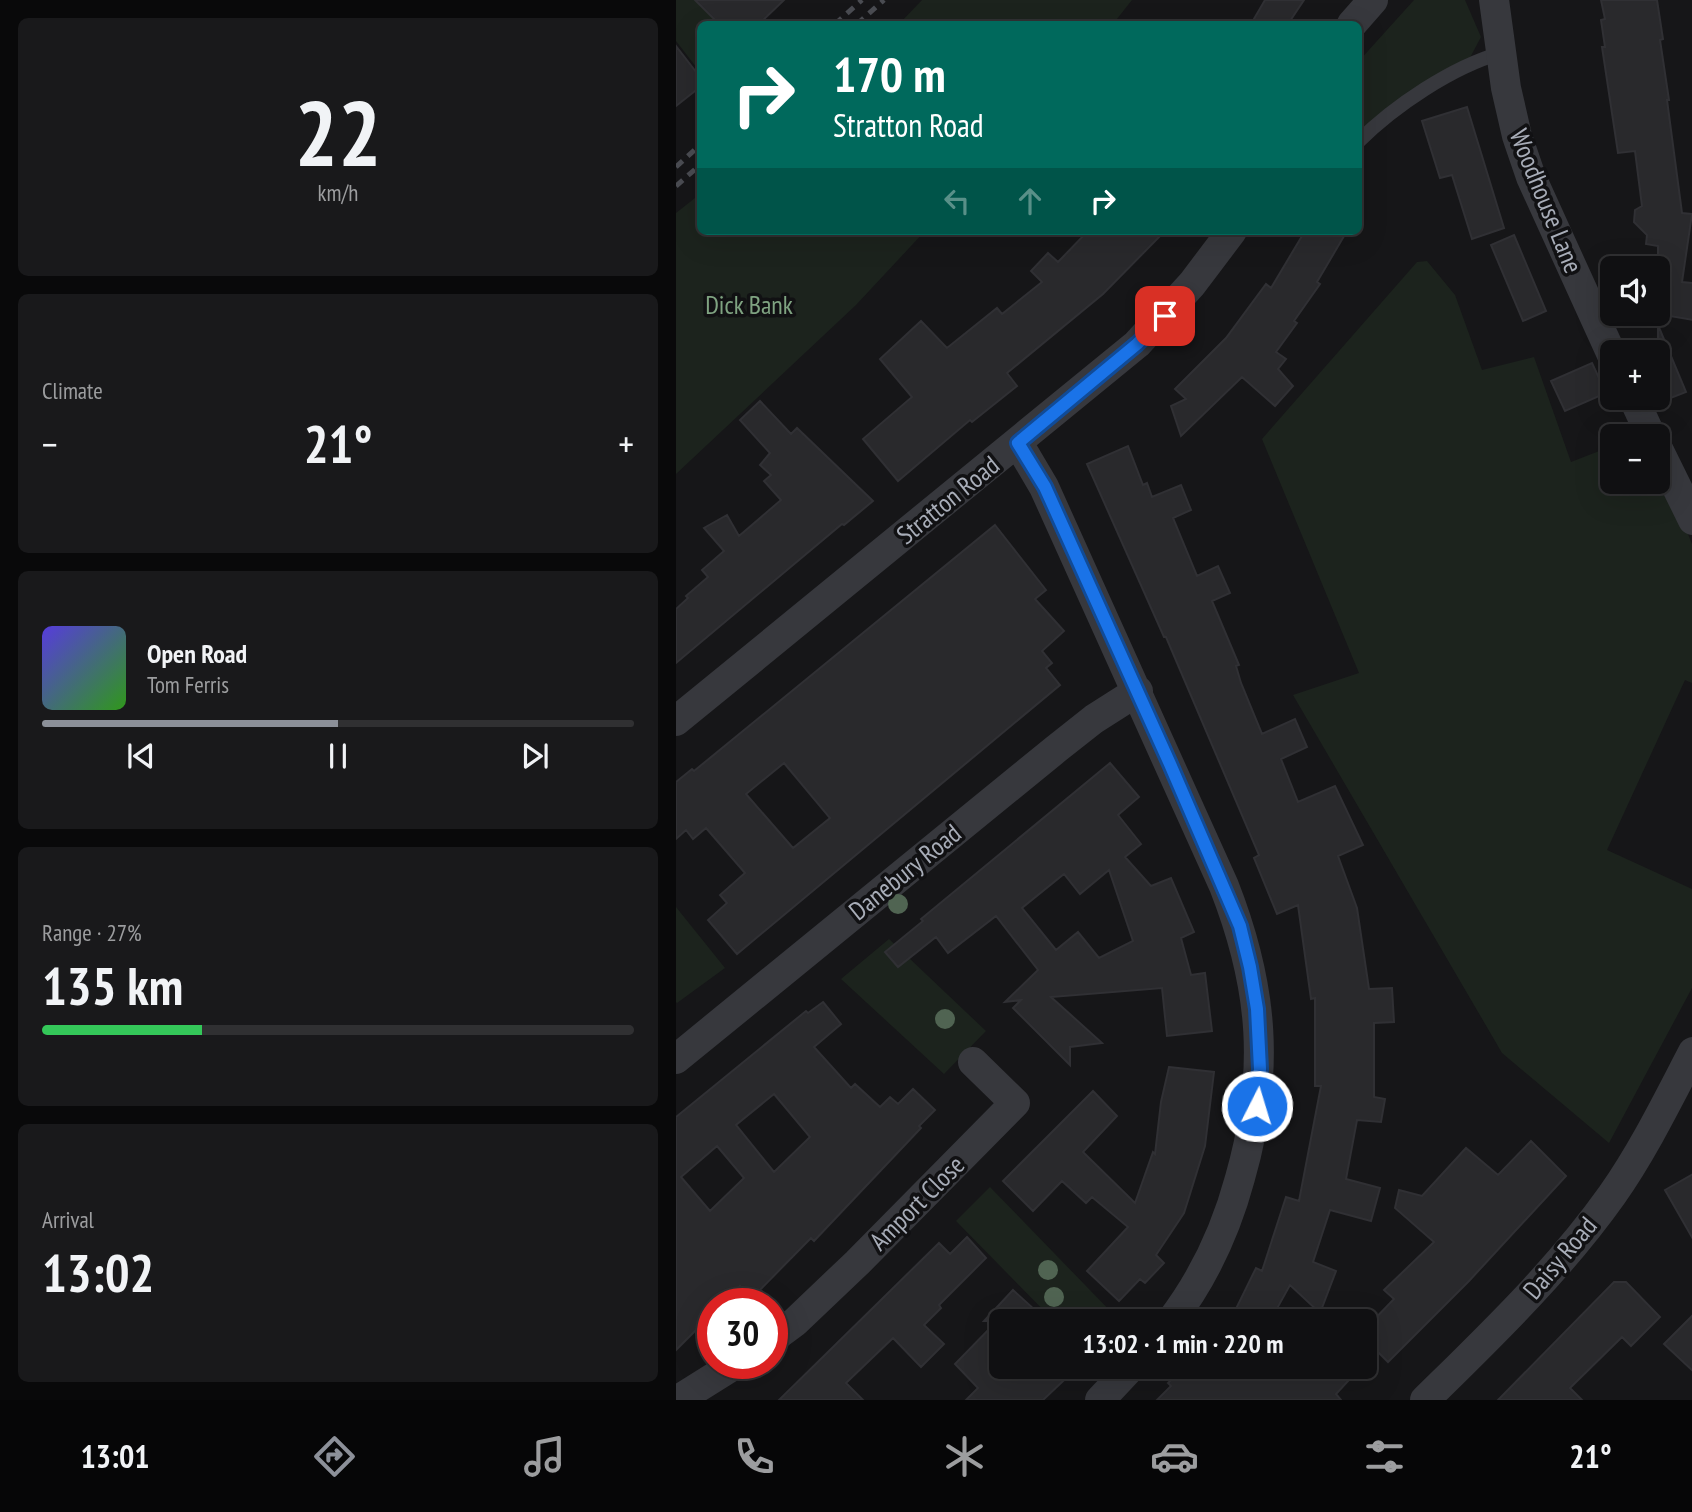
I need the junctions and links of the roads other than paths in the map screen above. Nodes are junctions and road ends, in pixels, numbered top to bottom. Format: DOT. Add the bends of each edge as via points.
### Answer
graph roads {
  1 [pos="1373,0"];
  2 [pos="1494,0"];
  3 [pos="1355,21"];
  4 [pos="1501,53"];
  5 [pos="1362,138"];
  6 [pos="1229,235"];
  7 [pos="1605,340"];
  8 [pos="1018,443"];
  9 [pos="1670,473"];
  10 [pos="1693,520"];
  11 [pos="1138,691"];
  12 [pos="676,721"];
  13 [pos="1693,1052"];
  14 [pos="676,1059"];
  15 [pos="973,1062"];
  16 [pos="1681,1096"];
  17 [pos="1179,1309"];
  18 [pos="788,1327"];
  19 [pos="711,1379"];
  20 [pos="1120,1379"];
  21 [pos="678,1400"];
  22 [pos="1100,1400"];
  23 [pos="1425,1400"];
  1 -- 3 [label="street"];
  2 -- 4 [label="street, Woodhouse Lane"];
  4 -- 5 [label="lane" via="1424,90"];
  4 -- 7 [label="street, Woodhouse Lane" via="1517,136 1531,177"];
  6 -- 8 [label="street, Stratton Road" via="1137,344"];
  8 -- 11 [label="street" via="1045,487"];
  8 -- 12 [label="street, Stratton Road"];
  9 -- 10 [label="street"];
  11 -- 14 [label="street, Danebury Road" via="1047,756"];
  11 -- 17 [label="street" via="1240,926 1254,988 1259,1050 1254,1126 1235,1198 1203,1272"];
  13 -- 16 [label="street"];
  15 -- 18 [label="street, Amport Close" via="1015,1103"];
  16 -- 23 [label="street, Daisy Road" via="1571,1248"];
  19 -- 21 [label="street"];
  20 -- 22 [label="street"];
}
